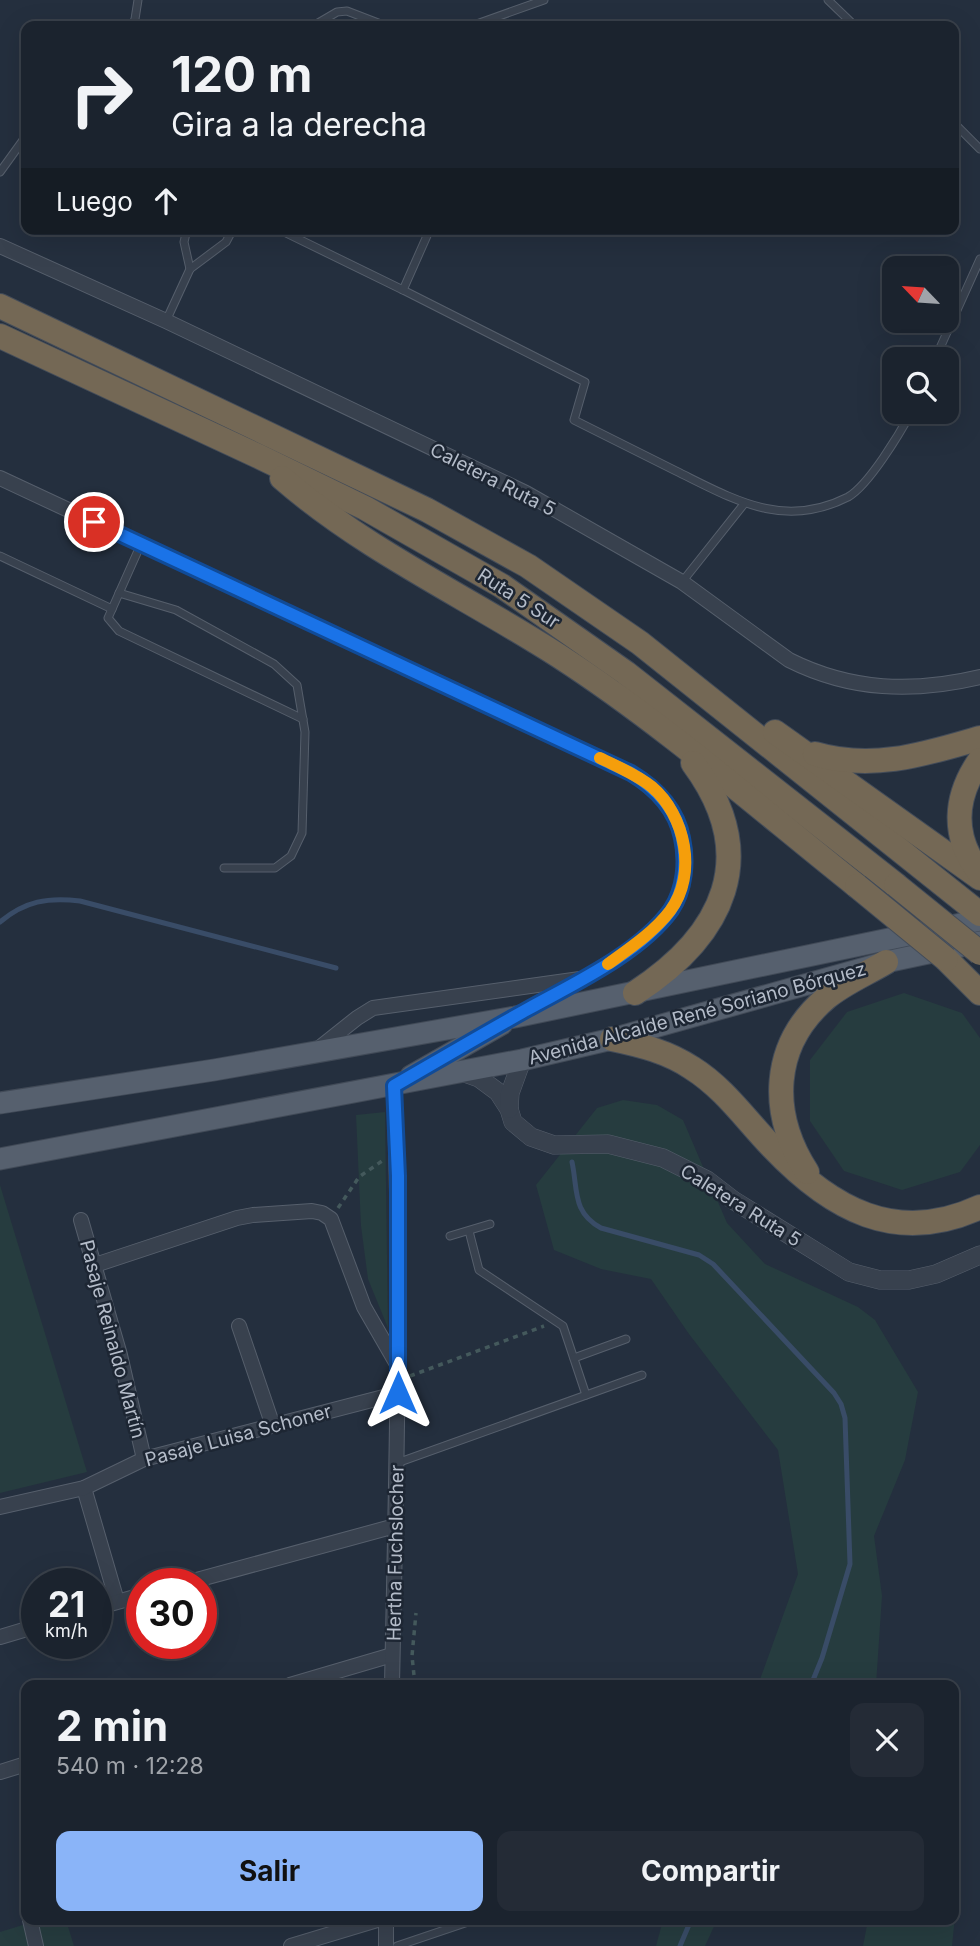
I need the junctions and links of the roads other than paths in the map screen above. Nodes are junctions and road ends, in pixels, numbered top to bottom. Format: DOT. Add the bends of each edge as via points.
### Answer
graph roads {
  1 [pos="138,0"];
  2 [pos="544,0"];
  3 [pos="828,0"];
  4 [pos="134,21"];
  5 [pos="322,21"];
  6 [pos="373,21"];
  7 [pos="485,21"];
  8 [pos="850,21"];
  9 [pos="959,128"];
  10 [pos="21,143"];
  11 [pos="980,149"];
  12 [pos="0,172"];
  13 [pos="186,235"];
  14 [pos="230,235"];
  15 [pos="290,235"];
  16 [pos="427,235"];
  17 [pos="0,246"];
  18 [pos="980,258"];
  19 [pos="190,269"];
  20 [pos="403,290"];
  21 [pos="0,306"];
  22 [pos="166,321"];
  23 [pos="0,336"];
  24 [pos="940,347"];
  25 [pos="904,424"];
  26 [pos="258,456"];
  27 [pos="0,478"];
  28 [pos="744,504"];
  29 [pos="141,544"];
  30 [pos="0,556"];
  31 [pos="682,582"];
  32 [pos="119,593"];
  33 [pos="112,609"];
  34 [pos="640,643"];
  35 [pos="980,677"];
  36 [pos="303,719"];
  37 [pos="980,738"];
  38 [pos="676,740"];
  39 [pos="798,747"];
  40 [pos="980,760"];
  41 [pos="224,868"];
  42 [pos="980,875"];
  43 [pos="975,919"];
  44 [pos="980,942"];
  45 [pos="980,953"];
  46 [pos="886,962"];
  47 [pos="588,978"];
  48 [pos="635,993"];
  49 [pos="980,993"];
  50 [pos="515,1017"];
  51 [pos="612,1040"];
  52 [pos="313,1053"];
  53 [pos="522,1060"];
  54 [pos="462,1072"];
  55 [pos="394,1086"];
  56 [pos="0,1103"];
  57 [pos="509,1109"];
  58 [pos="0,1159"];
  59 [pos="825,1194"];
  60 [pos="973,1208"];
  61 [pos="81,1220"];
  62 [pos="490,1224"];
  63 [pos="469,1231"];
  64 [pos="450,1236"];
  65 [pos="980,1255"];
  66 [pos="95,1265"];
  67 [pos="239,1326"];
  68 [pos="626,1339"];
  69 [pos="574,1358"];
  70 [pos="642,1375"];
  71 [pos="399,1380"];
  72 [pos="586,1395"];
  73 [pos="273,1426"];
  74 [pos="144,1458"];
  75 [pos="397,1463"];
  76 [pos="84,1488"];
  77 [pos="0,1507"];
  78 [pos="395,1526"];
  79 [pos="217,1575"];
  80 [pos="126,1599"];
  81 [pos="117,1601"];
  82 [pos="112,1603"];
  83 [pos="21,1631"];
  84 [pos="0,1637"];
  85 [pos="392,1655"];
  86 [pos="307,1680"];
  87 [pos="392,1680"];
  88 [pos="21,1766"];
  89 [pos="0,1772"];
  90 [pos="31,1925"];
  91 [pos="360,1925"];
  92 [pos="386,1925"];
  93 [pos="459,1925"];
  94 [pos="36,1946"];
  95 [pos="290,1946"];
  96 [pos="386,1946"];
  97 [pos="397,1946"];
  1 -- 4 [label="lane"];
  2 -- 7 [label="lane"];
  3 -- 8 [label="lane"];
  5 -- 6 [label="lane" via="347,11"];
  9 -- 11 [label="lane"];
  10 -- 12 [label="lane"];
  13 -- 19 [label="lane"];
  14 -- 19 [label="lane"];
  15 -- 20 [label="lane"];
  16 -- 20 [label="lane"];
  17 -- 22 [label="street, Caletera Ruta 5"];
  18 -- 24 [label="lane"];
  19 -- 22 [label="lane"];
  20 -- 28 [label="lane" via="585,382 574,421"];
  21 -- 34 [label="highway, Ruta 5 Sur" via="427,510 528,566"];
  22 -- 31 [label="street, Caletera Ruta 5" via="526,493"];
  23 -- 26 [label="highway, Ruta 5 Sur"];
  25 -- 28 [label="lane" via="880,463 850,496 795,512"];
  26 -- 38 [label="highway" via="345,527 559,657"];
  26 -- 45 [label="highway, Ruta 5 Sur, bridge" via="411,533 544,614 626,673"];
  27 -- 29 [label="street"];
  28 -- 31 [label="lane"];
  29 -- 32 [label="lane"];
  29 -- 47 [label="street" via="631,773 653,788 671,809 681,833 685,864 678,895 650,932"];
  30 -- 33 [label="lane"];
  31 -- 35 [label="street, Caletera Ruta 5" via="789,660 820,674 888,688"];
  32 -- 33 [label="lane"];
  32 -- 36 [label="lane" via="176,610 274,664 297,685"];
  33 -- 36 [label="lane" via="108,618 118,631"];
  34 -- 39 [label="highway"];
  34 -- 43 [label="highway, Ruta 5 Sur" via="914,862"];
  36 -- 41 [label="lane" via="302,833 291,856 275,868"];
  37 -- 39 [label="highway" via="928,754 868,762 836,759"];
  38 -- 48 [label="highway" via="719,806 729,841 729,866 723,895 702,932 666,971"];
  38 -- 49 [label="highway, bridge" via="946,959"];
  39 -- 42 [label="highway"];
  40 -- 42 [label="highway" via="966,784 959,812 961,838"];
  43 -- 48 [label="main road, Avenida Alcalde René Soriano Bórquez"];
  44 -- 46 [label="main road, Avenida Alcalde René Soriano Bórquez"];
  46 -- 51 [label="main road, Avenida Alcalde René Soriano Bórquez"];
  46 -- 59 [label="highway" via="818,1005 796,1032 783,1066 785,1126 805,1170"];
  47 -- 50 [label="street"];
  47 -- 52 [label="street" via="373,1009"];
  48 -- 50 [label="main road, Avenida Alcalde René Soriano Bórquez"];
  50 -- 52 [label="main road, Avenida Alcalde René Soriano Bórquez"];
  50 -- 55 [label="main road"];
  51 -- 53 [label="main road, Avenida Alcalde René Soriano Bórquez"];
  51 -- 59 [label="highway" via="665,1054 693,1068"];
  52 -- 56 [label="main road, Avenida Alcalde René Soriano Bórquez"];
  53 -- 54 [label="main road, Avenida Alcalde René Soriano Bórquez"];
  53 -- 57 [label="street"];
  54 -- 55 [label="main road, Avenida Alcalde René Soriano Bórquez"];
  54 -- 57 [label="street, Caletera Ruta 5" via="498,1092"];
  55 -- 58 [label="main road, Avenida Alcalde René Soriano Bórquez"];
  55 -- 71 [label="street, Hertha Fuchslocher"];
  57 -- 65 [label="street, Caletera Ruta 5" via="520,1130 542,1142 608,1144 685,1168 857,1275 909,1280"];
  59 -- 60 [label="highway" via="862,1214 888,1221 920,1223"];
  61 -- 66 [label="street, Pasaje Reinaldo Martín"];
  62 -- 63 [label="lane"];
  63 -- 64 [label="lane"];
  63 -- 69 [label="lane" via="479,1269 563,1326"];
  66 -- 71 [label="street" via="245,1217 322,1213 331,1219 364,1307"];
  66 -- 74 [label="street, Pasaje Reinaldo Martín"];
  67 -- 73 [label="street"];
  68 -- 69 [label="lane"];
  69 -- 72 [label="lane"];
  70 -- 72 [label="lane"];
  71 -- 73 [label="street, Pasaje Luisa Schoner"];
  71 -- 75 [label="street, Hertha Fuchslocher"];
  72 -- 75 [label="lane"];
  73 -- 74 [label="street, Pasaje Luisa Schoner"];
  74 -- 76 [label="street, Pasaje Luisa Schoner"];
  75 -- 78 [label="street, Hertha Fuchslocher"];
  76 -- 77 [label="street, Pasaje Luisa Schoner"];
  76 -- 81 [label="street"];
  78 -- 79 [label="street"];
  78 -- 85 [label="street, Hertha Fuchslocher"];
  80 -- 81 [label="street"];
  81 -- 82 [label="street"];
  83 -- 84 [label="street"];
  85 -- 86 [label="street"];
  85 -- 87 [label="street, Hertha Fuchslocher"];
  88 -- 89 [label="street"];
  90 -- 94 [label="street"];
  91 -- 95 [label="street"];
  92 -- 96 [label="street"];
  93 -- 97 [label="lane"];
}
